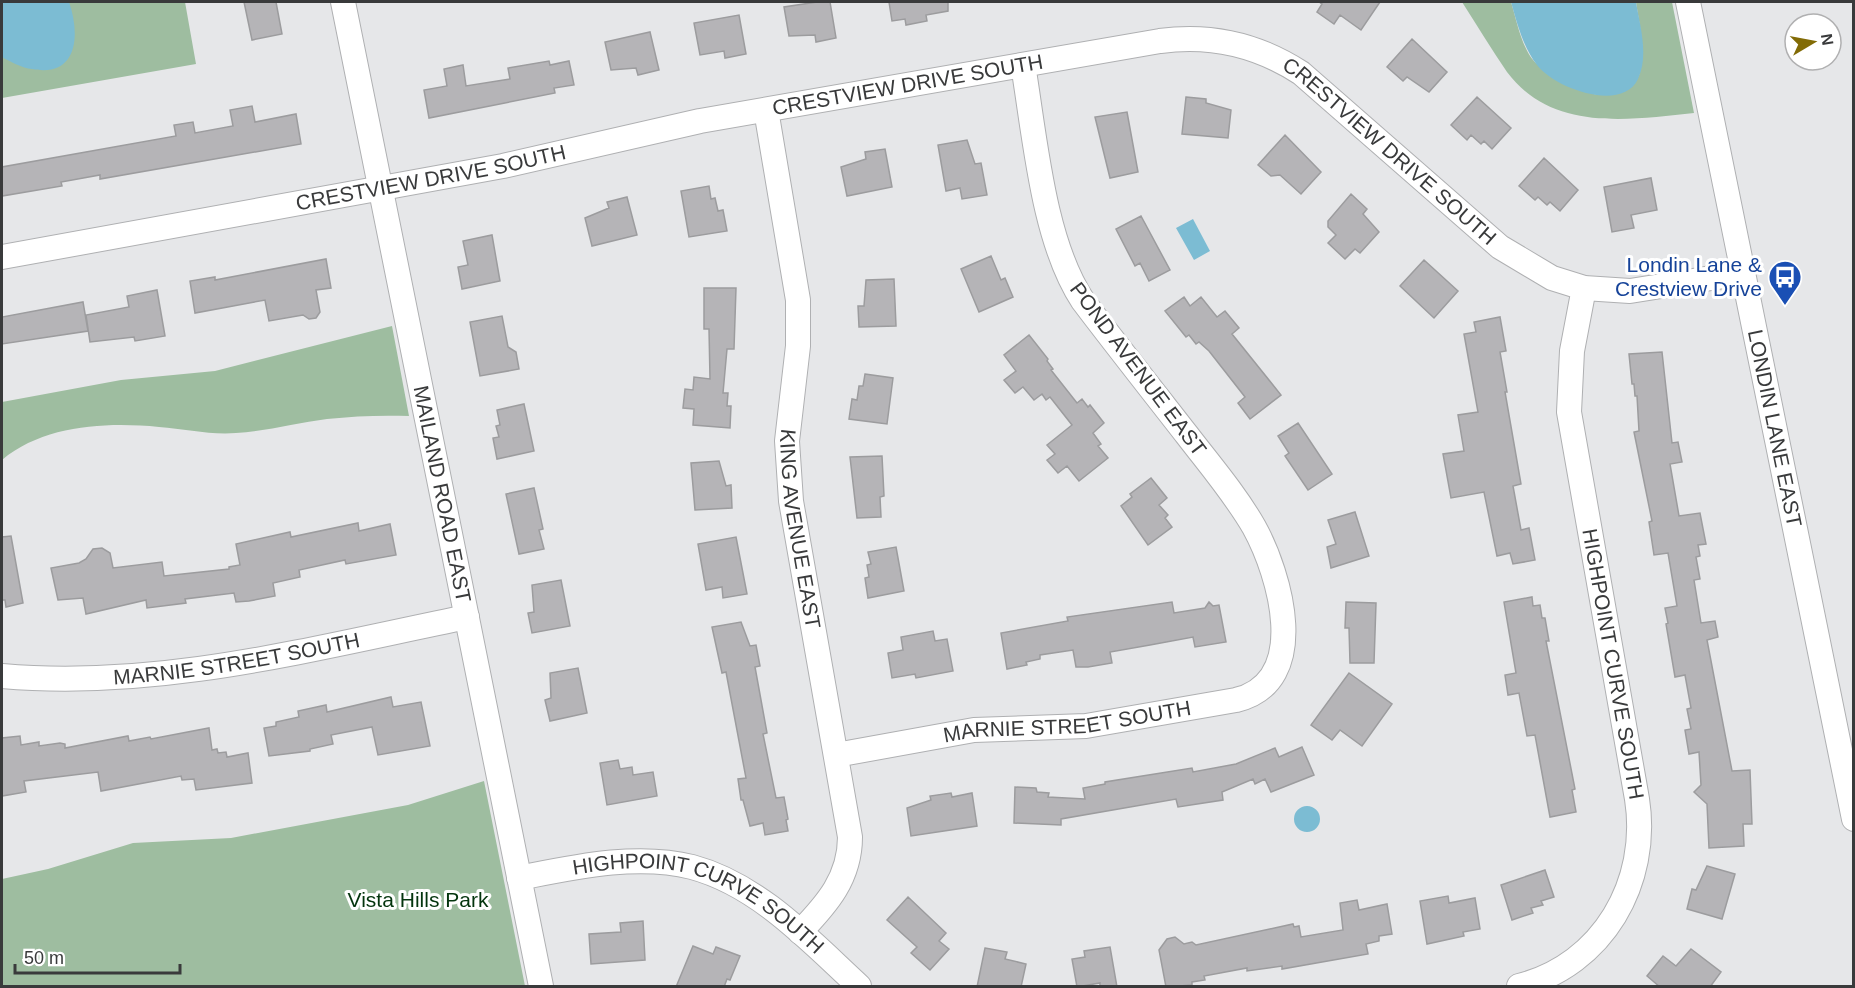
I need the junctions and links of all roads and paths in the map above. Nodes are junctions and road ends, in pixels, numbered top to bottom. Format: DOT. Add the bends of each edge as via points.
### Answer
graph roads {
  1 [pos="343,2"];
  2 [pos="1688,2"];
  3 [pos="1023,65"];
  4 [pos="766,110"];
  5 [pos="380,189"];
  6 [pos="2,257"];
  7 [pos="1743,273"];
  8 [pos="1584,288"];
  9 [pos="467,617"];
  10 [pos="1282,659"];
  11 [pos="2,675"];
  12 [pos="836,755"];
  13 [pos="1854,819"];
  14 [pos="519,878"];
  15 [pos="800,932"];
  16 [pos="541,987"];
  17 [pos="859,987"];
  18 [pos="1519,987"];
  1 -- 5 [label="street, MAILAND ROAD EAST"];
  2 -- 7 [label="street, LONDIN LANE EAST"];
  3 -- 4 [label="street, CRESTVIEW DRIVE SOUTH"];
  3 -- 8 [label="street, CRESTVIEW DRIVE SOUTH" via="1183,38 1220,41 1265,53 1317,85 1500,247 1541,272"];
  3 -- 10 [label="street, POND AVENUE EAST" via="1051,223 1064,269 1083,301 1232,493 1255,529 1277,593 1285,637"];
  4 -- 5 [label="street, CRESTVIEW DRIVE SOUTH"];
  4 -- 12 [label="street, KING AVENUE EAST" via="798,300 798,346 787,441 791,501"];
  5 -- 6 [label="street, CRESTVIEW DRIVE SOUTH"];
  5 -- 9 [label="street, MAILAND ROAD EAST"];
  7 -- 8 [label="street, CRESTVIEW DRIVE SOUTH" via="1646,290"];
  7 -- 13 [label="street, LONDIN LANE EAST"];
  8 -- 18 [label="street, HIGHPOINT CURVE SOUTH" via="1572,351 1569,412 1637,800 1640,841 1625,899 1599,938 1560,970"];
  9 -- 11 [label="street, MARNIE STREET SOUTH" via="195,670 94,679"];
  9 -- 14 [label="street, MAILAND ROAD EAST"];
  10 -- 12 [label="street, MARNIE STREET SOUTH" via="1263,686 1236,700 1086,726 974,730"];
  12 -- 15 [label="street, KING AVENUE EAST" via="849,828 849,857 835,891"];
  14 -- 15 [label="street, HIGHPOINT CURVE SOUTH" via="621,862 691,867 739,888"];
  14 -- 16 [label="street, MAILAND ROAD EAST"];
  15 -- 17 [label="street, HIGHPOINT CURVE SOUTH"];
}
